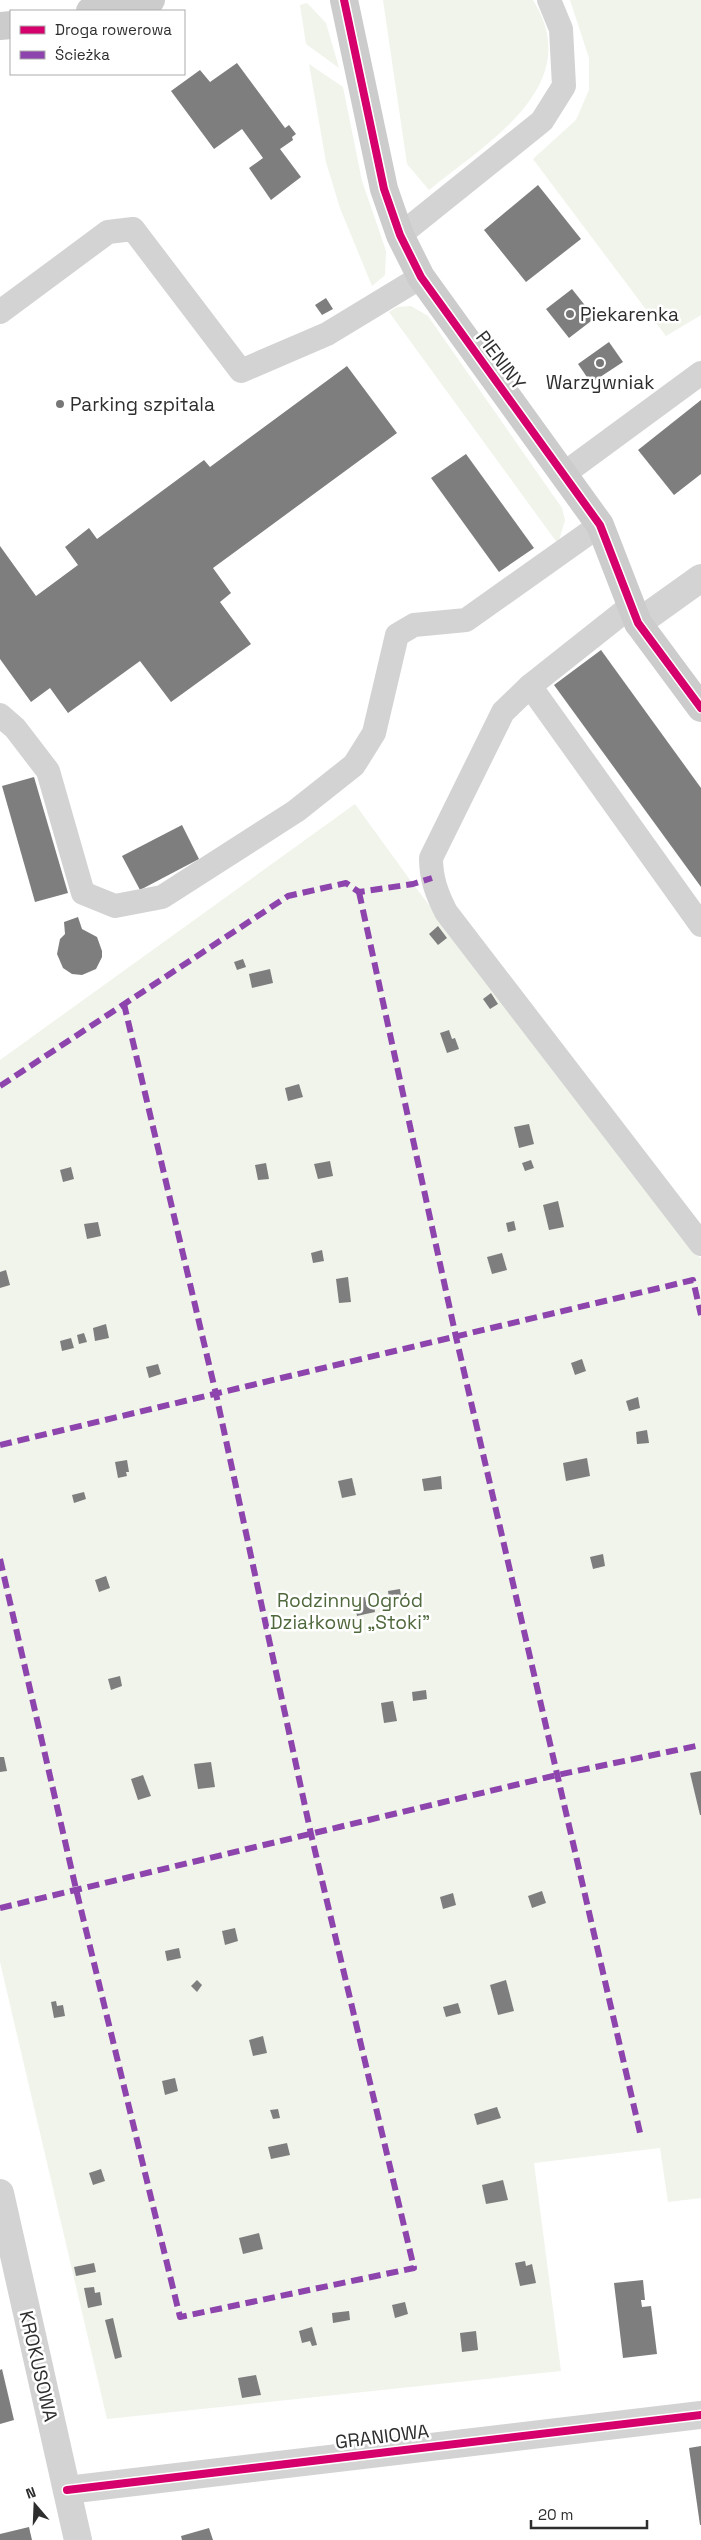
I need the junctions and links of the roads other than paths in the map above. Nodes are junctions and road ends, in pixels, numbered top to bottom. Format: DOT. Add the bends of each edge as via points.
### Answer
graph roads {
  1 [pos="151,0"];
  2 [pos="344,0"];
  3 [pos="549,0"];
  4 [pos="96,10"];
  5 [pos="400,236"];
  6 [pos="421,277"];
  7 [pos="0,312"];
  8 [pos="701,373"];
  9 [pos="565,474"];
  10 [pos="600,525"];
  11 [pos="701,578"];
  12 [pos="635,614"];
  13 [pos="530,686"];
  14 [pos="701,708"];
  15 [pos="0,715"];
  16 [pos="701,925"];
  17 [pos="701,1244"];
  18 [pos="0,2193"];
  19 [pos="701,2415"];
  20 [pos="67,2490"];
  21 [pos="78,2540"];
  1 -- 4 [label="street"];
  2 -- 5 [label="street, PIENINY" via="384,189"];
  3 -- 5 [label="lane" via="561,29 564,86 542,121"];
  5 -- 6 [label="street, PIENINY"];
  6 -- 7 [label="lane" via="327,334 241,371 133,229 108,232"];
  6 -- 9 [label="street, PIENINY"];
  8 -- 9 [label="lane"];
  9 -- 10 [label="street, PIENINY"];
  10 -- 12 [label="street, PIENINY"];
  10 -- 15 [label="lane" via="466,620 414,625 397,635 374,733 354,765 296,811 162,898 115,906 83,893 48,771 15,728"];
  11 -- 12 [label="street"];
  12 -- 13 [label="lane"];
  12 -- 14 [label="street, PIENINY"];
  13 -- 16 [label="lane"];
  13 -- 17 [label="lane" via="503,712 431,858 436,892 446,912"];
  18 -- 20 [label="street, KROKUSOWA"];
  19 -- 20 [label="street, GRANIOWA"];
  20 -- 21 [label="street, KROKUSOWA"];
}
